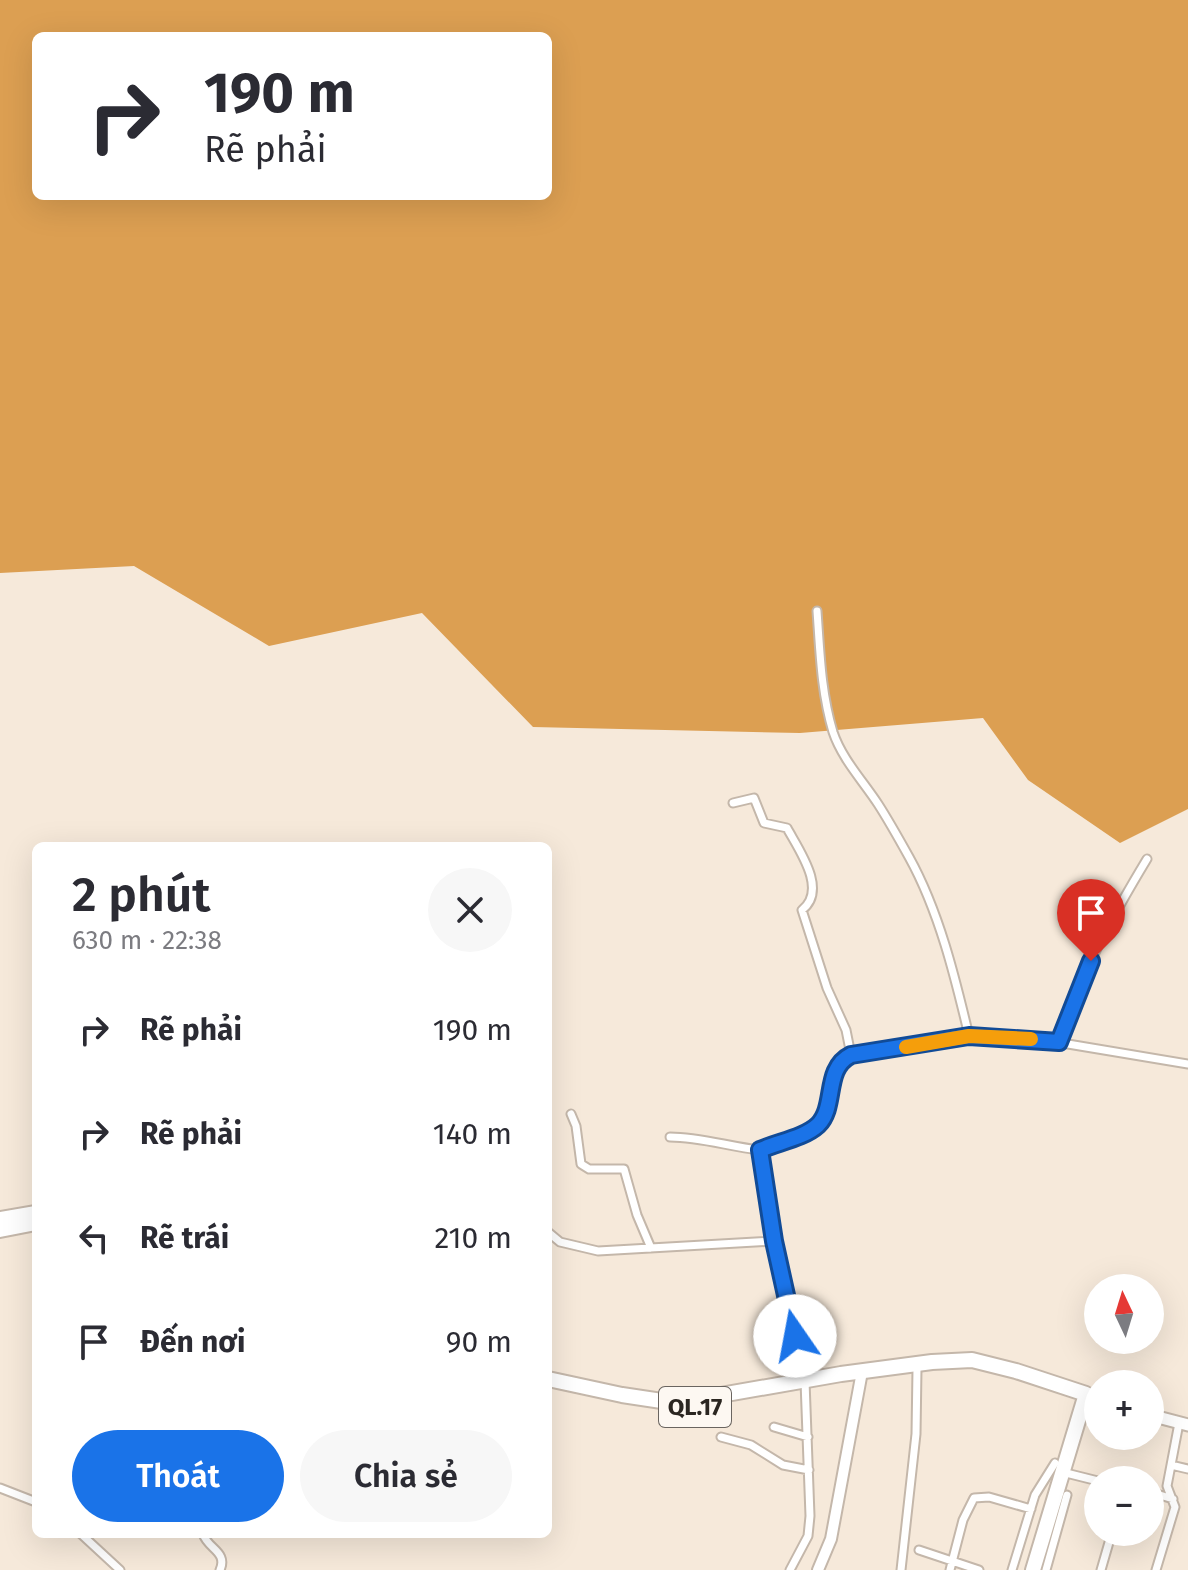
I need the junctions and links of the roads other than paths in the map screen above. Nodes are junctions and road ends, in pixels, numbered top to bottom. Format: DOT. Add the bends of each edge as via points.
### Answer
graph roads {
  1 [pos="817,611"];
  2 [pos="733,803"];
  3 [pos="1147,859"];
  4 [pos="969,1036"];
  5 [pos="1059,1042"];
  6 [pos="851,1055"];
  7 [pos="1188,1064"];
  8 [pos="571,1114"];
  9 [pos="670,1137"];
  10 [pos="760,1150"];
  11 [pos="32,1214"];
  12 [pos="0,1219"];
  13 [pos="32,1224"];
  14 [pos="0,1230"];
  15 [pos="552,1235"];
  16 [pos="774,1241"];
  17 [pos="651,1248"];
  18 [pos="917,1369"];
  19 [pos="850,1376"];
  20 [pos="552,1380"];
  21 [pos="806,1384"];
  22 [pos="552,1386"];
  23 [pos="1084,1396"];
  24 [pos="1084,1396"];
  25 [pos="1084,1402"];
  26 [pos="1164,1417"];
  27 [pos="1185,1422"];
  28 [pos="774,1427"];
  29 [pos="721,1437"];
  30 [pos="808,1437"];
  31 [pos="1171,1465"];
  32 [pos="1059,1467"];
  33 [pos="1188,1469"];
  34 [pos="809,1470"];
  35 [pos="1084,1476"];
  36 [pos="0,1488"];
  37 [pos="1067,1495"];
  38 [pos="1164,1496"];
  39 [pos="1173,1499"];
  40 [pos="32,1500"];
  41 [pos="1031,1509"];
  42 [pos="85,1538"];
  43 [pos="205,1538"];
  44 [pos="1108,1546"];
  45 [pos="919,1550"];
  46 [pos="951,1566"];
  47 [pos="120,1570"];
  48 [pos="220,1570"];
  49 [pos="790,1570"];
  50 [pos="818,1570"];
  51 [pos="901,1570"];
  52 [pos="979,1570"];
  53 [pos="1012,1570"];
  54 [pos="1023,1570"];
  55 [pos="1033,1570"];
  56 [pos="1046,1570"];
  57 [pos="1101,1570"];
  58 [pos="1156,1570"];
  1 -- 4 [label="street" via="823,687 834,735 911,861 936,920"];
  2 -- 6 [label="street" via="754,798 764,823 787,828 803,857 813,895 802,910"];
  3 -- 5 [label="street" via="1108,923"];
  4 -- 5 [label="street"];
  4 -- 6 [label="street"];
  5 -- 7 [label="street"];
  6 -- 10 [label="street" via="835,1069 821,1123"];
  8 -- 17 [label="street" via="581,1164 589,1169 624,1169"];
  9 -- 10 [label="street"];
  10 -- 16 [label="street"];
  11 -- 12 [label="highway"];
  13 -- 14 [label="highway"];
  15 -- 17 [label="street" via="588,1251"];
  16 -- 17 [label="street"];
  16 -- 21 [label="street"];
  18 -- 19 [label="highway, QL.17"];
  18 -- 24 [label="highway, QL.17" via="998,1372"];
  18 -- 51 [label="street" via="916,1434"];
  19 -- 21 [label="highway, QL.17"];
  19 -- 23 [label="highway" via="972,1360"];
  19 -- 50 [label="street" via="831,1539"];
  20 -- 21 [label="highway" via="675,1403"];
  21 -- 22 [label="highway, QL.17" via="671,1410"];
  21 -- 30 [label="street"];
  25 -- 32 [label="highway"];
  26 -- 27 [label="main road"];
  27 -- 31 [label="street"];
  28 -- 30 [label="street"];
  29 -- 34 [label="street" via="751,1445 783,1465"];
  30 -- 34 [label="street"];
  31 -- 33 [label="street"];
  31 -- 39 [label="street" via="1167,1486"];
  32 -- 35 [label="street"];
  32 -- 41 [label="street" via="1035,1495"];
  32 -- 54 [label="highway"];
  32 -- 55 [label="highway"];
  34 -- 49 [label="street" via="808,1536"];
  36 -- 40 [label="street"];
  37 -- 56 [label="street"];
  38 -- 39 [label="street"];
  39 -- 58 [label="street"];
  41 -- 46 [label="street" via="974,1498"];
  41 -- 53 [label="street"];
  42 -- 47 [label="street"];
  43 -- 48 [label="street" via="222,1557"];
  44 -- 57 [label="street"];
  45 -- 46 [label="street"];
  46 -- 52 [label="street"];
}
